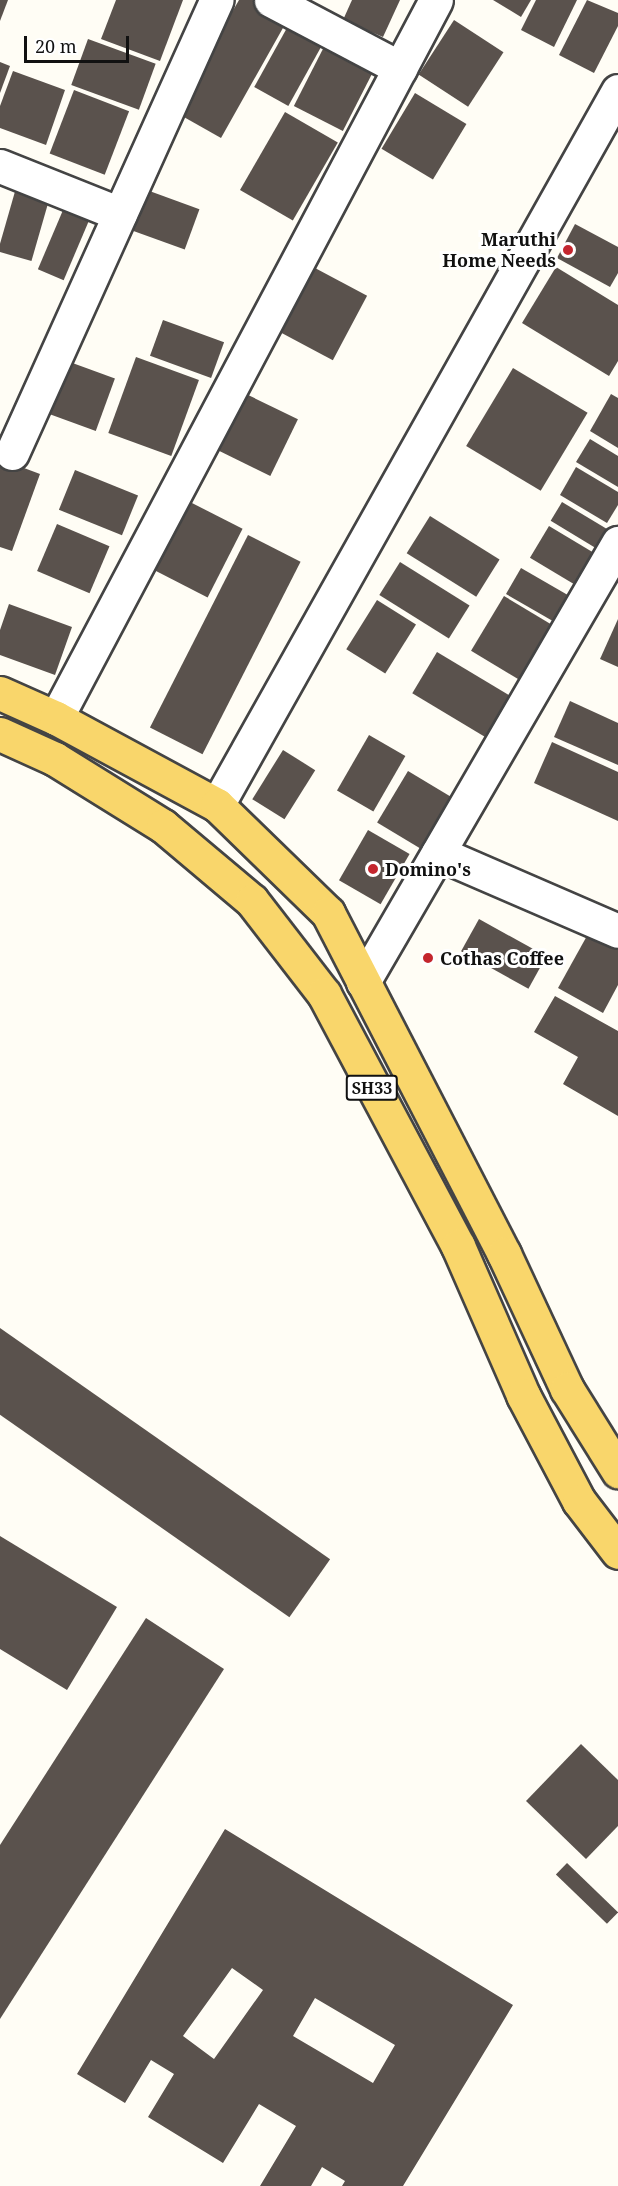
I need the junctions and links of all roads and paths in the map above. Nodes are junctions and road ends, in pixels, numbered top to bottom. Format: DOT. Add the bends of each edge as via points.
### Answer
graph roads {
  1 [pos="217,0"];
  2 [pos="271,0"];
  3 [pos="436,0"];
  4 [pos="400,68"];
  5 [pos="618,91"];
  6 [pos="0,166"];
  7 [pos="120,214"];
  8 [pos="12,453"];
  9 [pos="618,543"];
  10 [pos="0,693"];
  11 [pos="56,718"];
  12 [pos="0,734"];
  13 [pos="217,805"];
  14 [pos="438,853"];
  15 [pos="618,931"];
  16 [pos="363,982"];
  17 [pos="618,1471"];
  18 [pos="618,1552"];
  1 -- 7 [label="street"];
  2 -- 4 [label="street"];
  3 -- 4 [label="street"];
  4 -- 11 [label="street"];
  5 -- 13 [label="street"];
  6 -- 7 [label="street"];
  7 -- 8 [label="street"];
  9 -- 14 [label="street"];
  10 -- 11 [label="main road, SH33"];
  11 -- 13 [label="main road, SH33"];
  12 -- 18 [label="main road, SH33" via="55,759 163,826 252,901 324,994 458,1246 523,1395 573,1490"];
  13 -- 16 [label="main road, SH33" via="328,913"];
  14 -- 15 [label="street"];
  14 -- 16 [label="street"];
  16 -- 17 [label="main road, SH33" via="504,1254 567,1389"];
}
